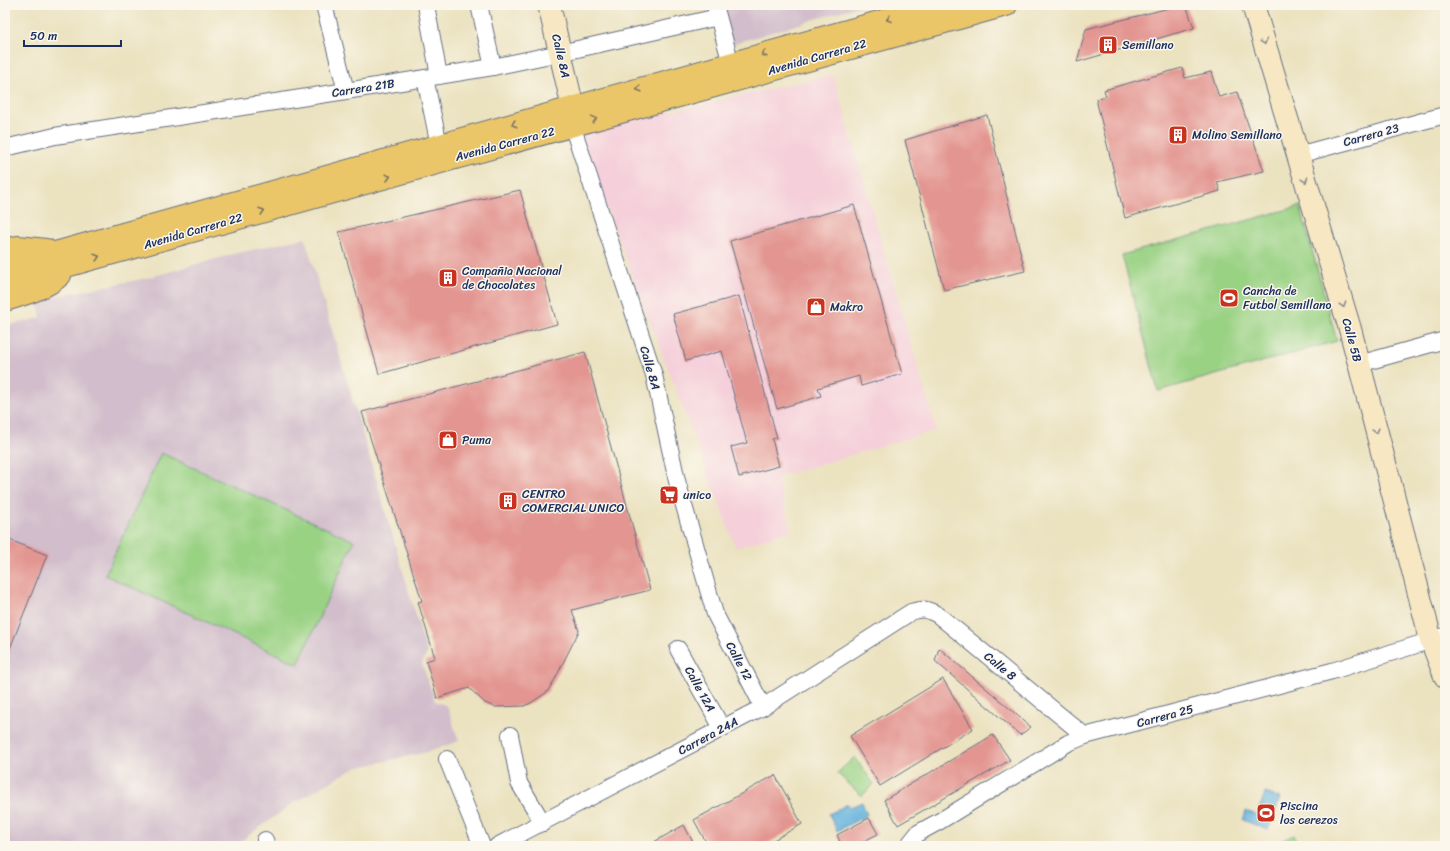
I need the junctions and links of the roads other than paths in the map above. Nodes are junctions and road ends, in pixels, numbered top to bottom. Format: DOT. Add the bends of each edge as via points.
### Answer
graph roads {
  1 [pos="324,5"];
  2 [pos="426,5"];
  3 [pos="478,5"];
  4 [pos="549,5"];
  5 [pos="940,5"];
  6 [pos="1006,5"];
  7 [pos="1253,5"];
  8 [pos="716,11"];
  9 [pos="560,53"];
  10 [pos="731,64"];
  11 [pos="493,67"];
  12 [pos="432,77"];
  13 [pos="346,91"];
  14 [pos="1445,115"];
  15 [pos="572,117"];
  16 [pos="439,145"];
  17 [pos="5,148"];
  18 [pos="1298,155"];
  19 [pos="5,250"];
  20 [pos="66,258"];
  21 [pos="5,267"];
  22 [pos="5,283"];
  23 [pos="5,300"];
  24 [pos="1445,340"];
  25 [pos="1359,364"];
  26 [pos="911,612"];
  27 [pos="715,614"];
  28 [pos="1438,638"];
  29 [pos="678,649"];
  30 [pos="1445,676"];
  31 [pos="764,707"];
  32 [pos="722,728"];
  33 [pos="510,735"];
  34 [pos="1085,736"];
  35 [pos="447,758"];
  36 [pos="543,823"];
  37 [pos="482,846"];
  38 [pos="497,846"];
  39 [pos="910,846"];
  1 -- 13 [label="street"];
  2 -- 12 [label="street"];
  3 -- 11 [label="street"];
  4 -- 9 [label="street, Calle 8A"];
  5 -- 10 [label="main road, Avenida Carrera 22, one-way"];
  15 -- 6 [label="main road, Avenida Carrera 22, one-way"];
  7 -- 18 [label="street, Calle 5B, one-way"];
  8 -- 9 [label="street, Carrera 21B"];
  8 -- 10 [label="street"];
  9 -- 11 [label="street, Carrera 21B"];
  9 -- 15 [label="street, Calle 8A"];
  10 -- 15 [label="main road, Avenida Carrera 22, one-way"];
  11 -- 12 [label="street, Carrera 21B"];
  12 -- 13 [label="street, Carrera 21B"];
  12 -- 16 [label="street"];
  13 -- 17 [label="street, Carrera 21B" via="54,136"];
  14 -- 18 [label="street, Carrera 23"];
  15 -- 16 [label="main road, Avenida Carrera 22, one-way"];
  20 -- 15 [label="main road, Avenida Carrera 22, one-way"];
  15 -- 27 [label="street, Calle 8A" via="654,375 677,481"];
  16 -- 20 [label="main road, Avenida Carrera 22"];
  18 -- 25 [label="street, Calle 5B, one-way"];
  19 -- 20 [label="main road" via="18,247"];
  20 -- 21 [label="main road, Avenida Carrera 22"];
  20 -- 22 [label="main road, Avenida Carrera 22"];
  20 -- 23 [label="main road" via="55,280 31,292"];
  24 -- 25 [label="street"];
  25 -- 28 [label="street, Calle 5B, one-way"];
  26 -- 31 [label="street, Carrera 24A"];
  26 -- 34 [label="street, Calle 8" via="922,609 938,615"];
  27 -- 31 [label="street, Calle 12"];
  28 -- 30 [label="street, Calle 5B"];
  28 -- 34 [label="street, Carrera 25" via="1332,671"];
  29 -- 32 [label="street, Calle 12A"];
  31 -- 32 [label="street, Carrera 24A"];
  32 -- 36 [label="street, Carrera 24A"];
  33 -- 36 [label="street" via="519,782"];
  34 -- 39 [label="street, Carrera 25" via="1048,754 918,833"];
  35 -- 37 [label="street"];
  36 -- 38 [label="street, Carrera 24A"];
}
